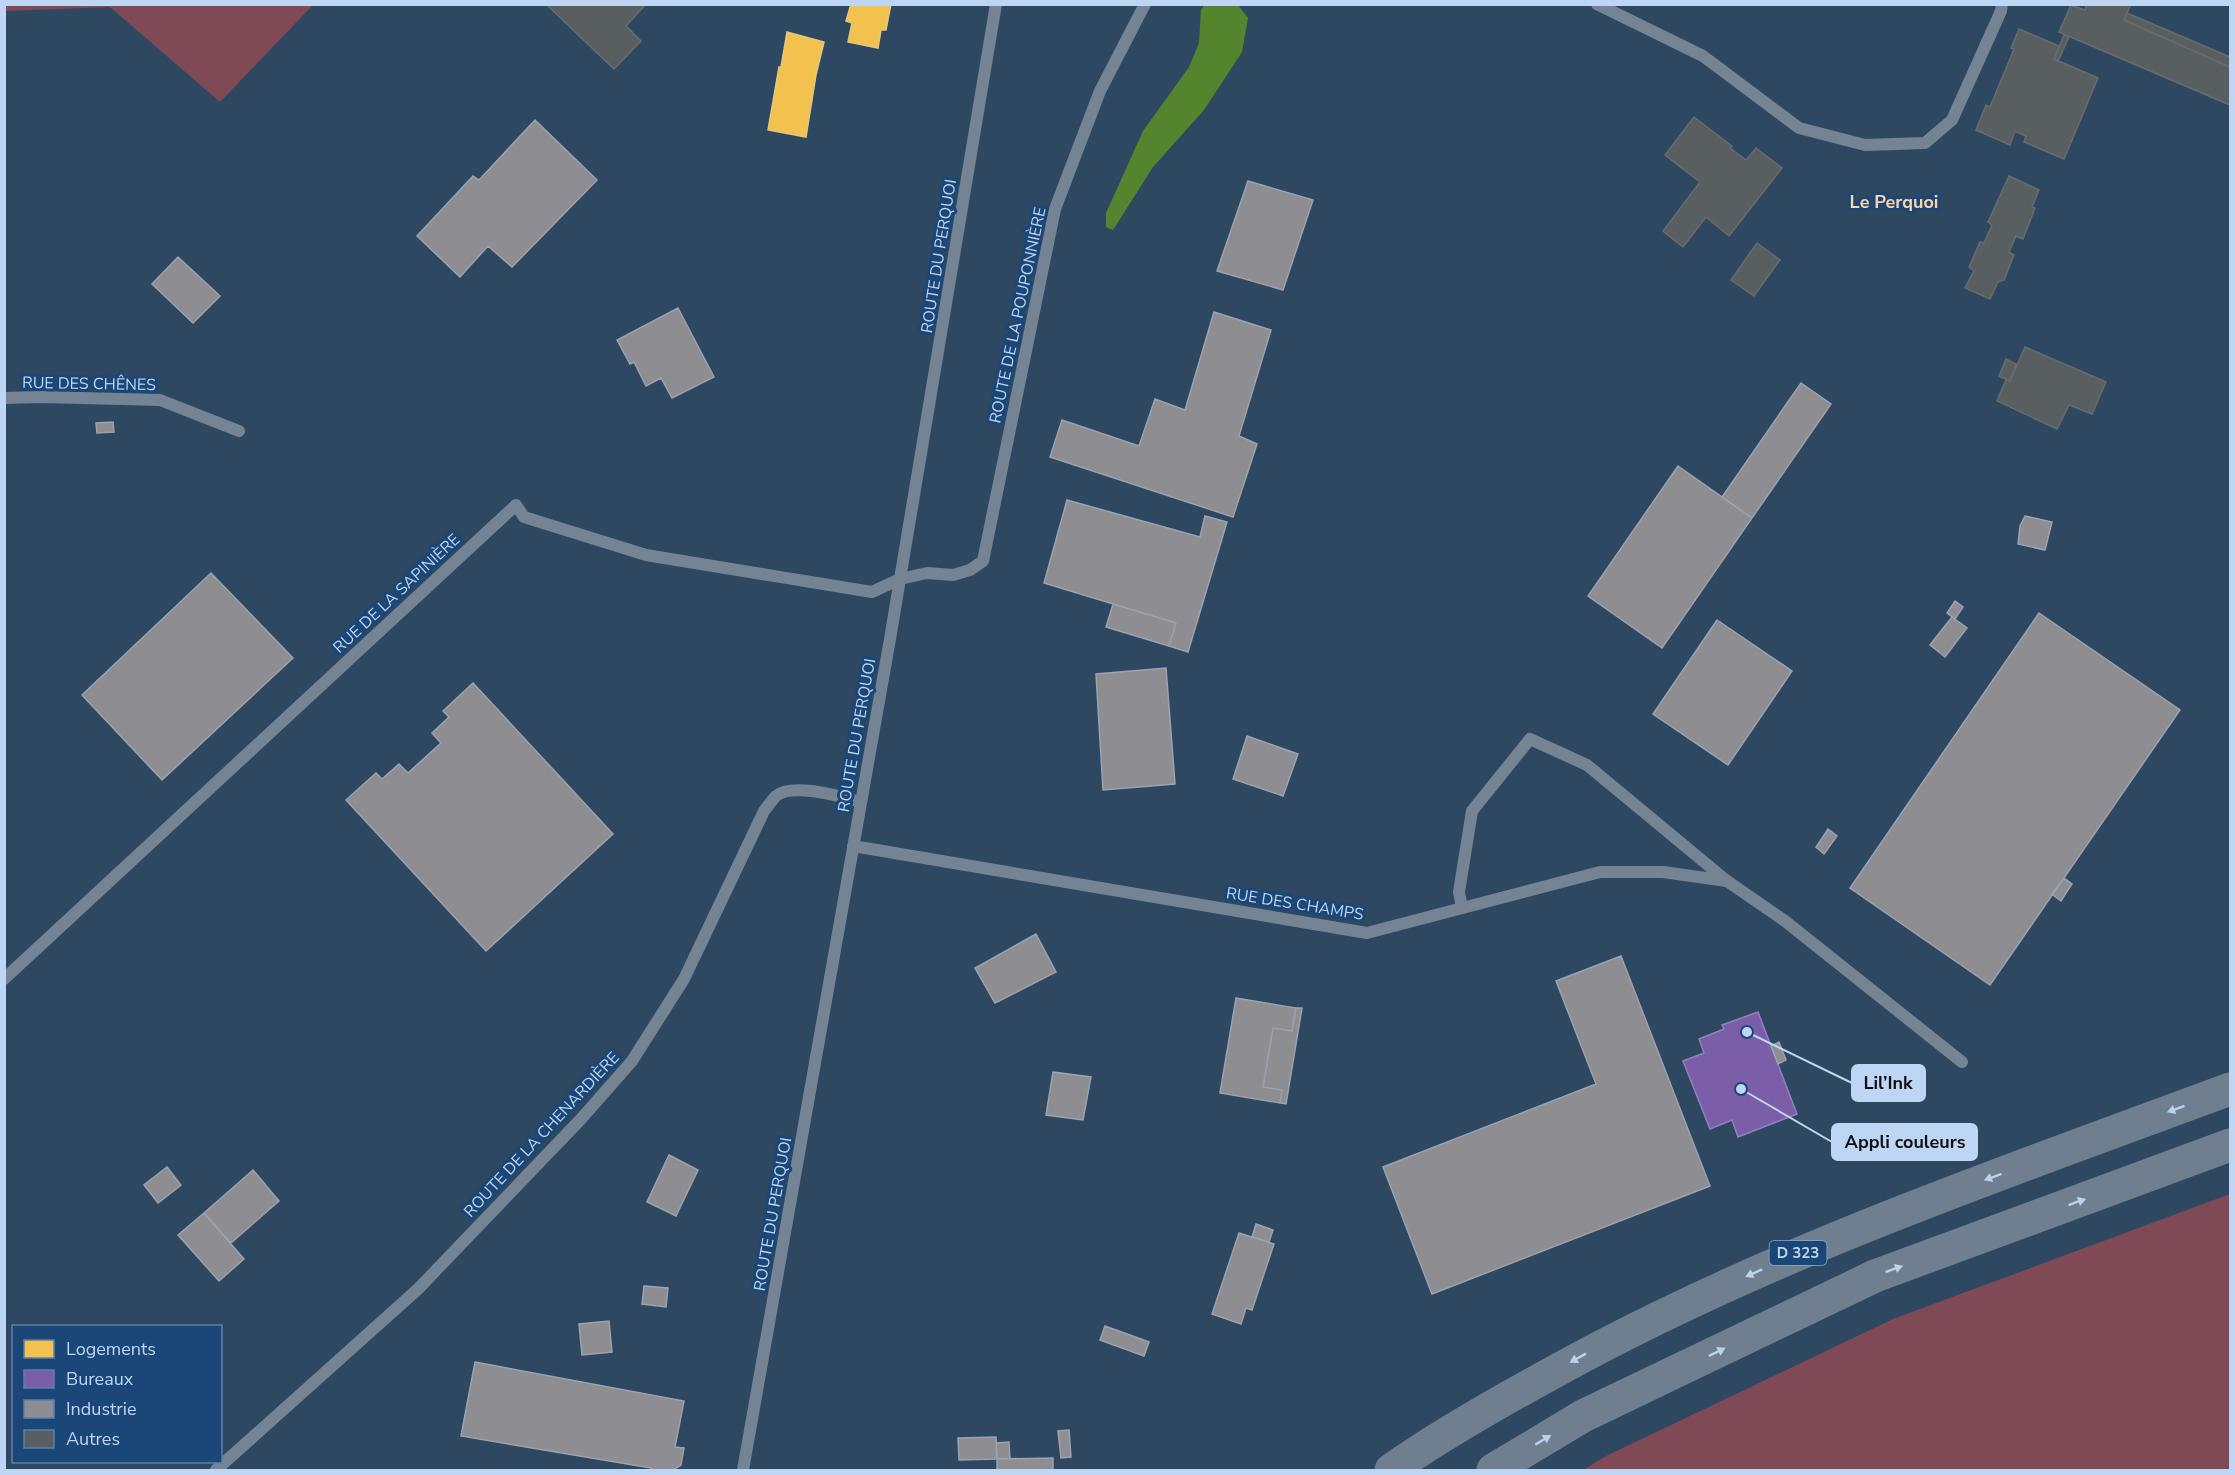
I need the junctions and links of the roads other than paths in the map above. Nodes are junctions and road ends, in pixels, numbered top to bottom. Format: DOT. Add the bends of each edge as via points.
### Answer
graph roads {
  1 [pos="996,4"];
  2 [pos="1145,4"];
  3 [pos="1597,4"];
  4 [pos="2002,4"];
  5 [pos="4,398"];
  6 [pos="239,431"];
  7 [pos="900,579"];
  8 [pos="861,802"];
  9 [pos="854,846"];
  10 [pos="1727,881"];
  11 [pos="1462,908"];
  12 [pos="4,979"];
  13 [pos="1962,1062"];
  14 [pos="2230,1089"];
  15 [pos="2230,1145"];
  16 [pos="216,1470"];
  17 [pos="743,1470"];
  18 [pos="1391,1470"];
  19 [pos="1493,1470"];
  1 -- 7 [label="street, ROUTE DU PERQUOI"];
  2 -- 7 [label="street, ROUTE DE LA POUPONNIÈRE" via="1100,91 1055,209 983,561 953,575 927,573"];
  3 -- 4 [label="street" via="1703,56 1799,128 1865,145 1925,143 1952,120"];
  5 -- 6 [label="street, RUE DES CHÊNES" via="160,400"];
  7 -- 8 [label="street, ROUTE DU PERQUOI"];
  7 -- 12 [label="street, RUE DE LA SAPINIÈRE" via="872,592 646,555 524,517 516,505"];
  8 -- 9 [label="street, ROUTE DU PERQUOI"];
  8 -- 16 [label="street, ROUTE DE LA CHENARDIÈRE" via="795,790 778,794 764,811 684,979 632,1061 418,1289"];
  9 -- 11 [label="street, RUE DES CHAMPS" via="1367,933"];
  9 -- 17 [label="street, ROUTE DU PERQUOI"];
  10 -- 11 [label="street, RUE DES CHAMPS" via="1663,872 1600,872"];
  10 -- 11 [label="street" via="1587,765 1530,740 1473,811 1459,892"];
  10 -- 13 [label="street" via="1785,921"];
  14 -- 18 [label="highway, D 323, one-way" via="1910,1208 1701,1296 1501,1401"];
  19 -- 15 [label="highway, one-way" via="1583,1416 1875,1276"];
}
